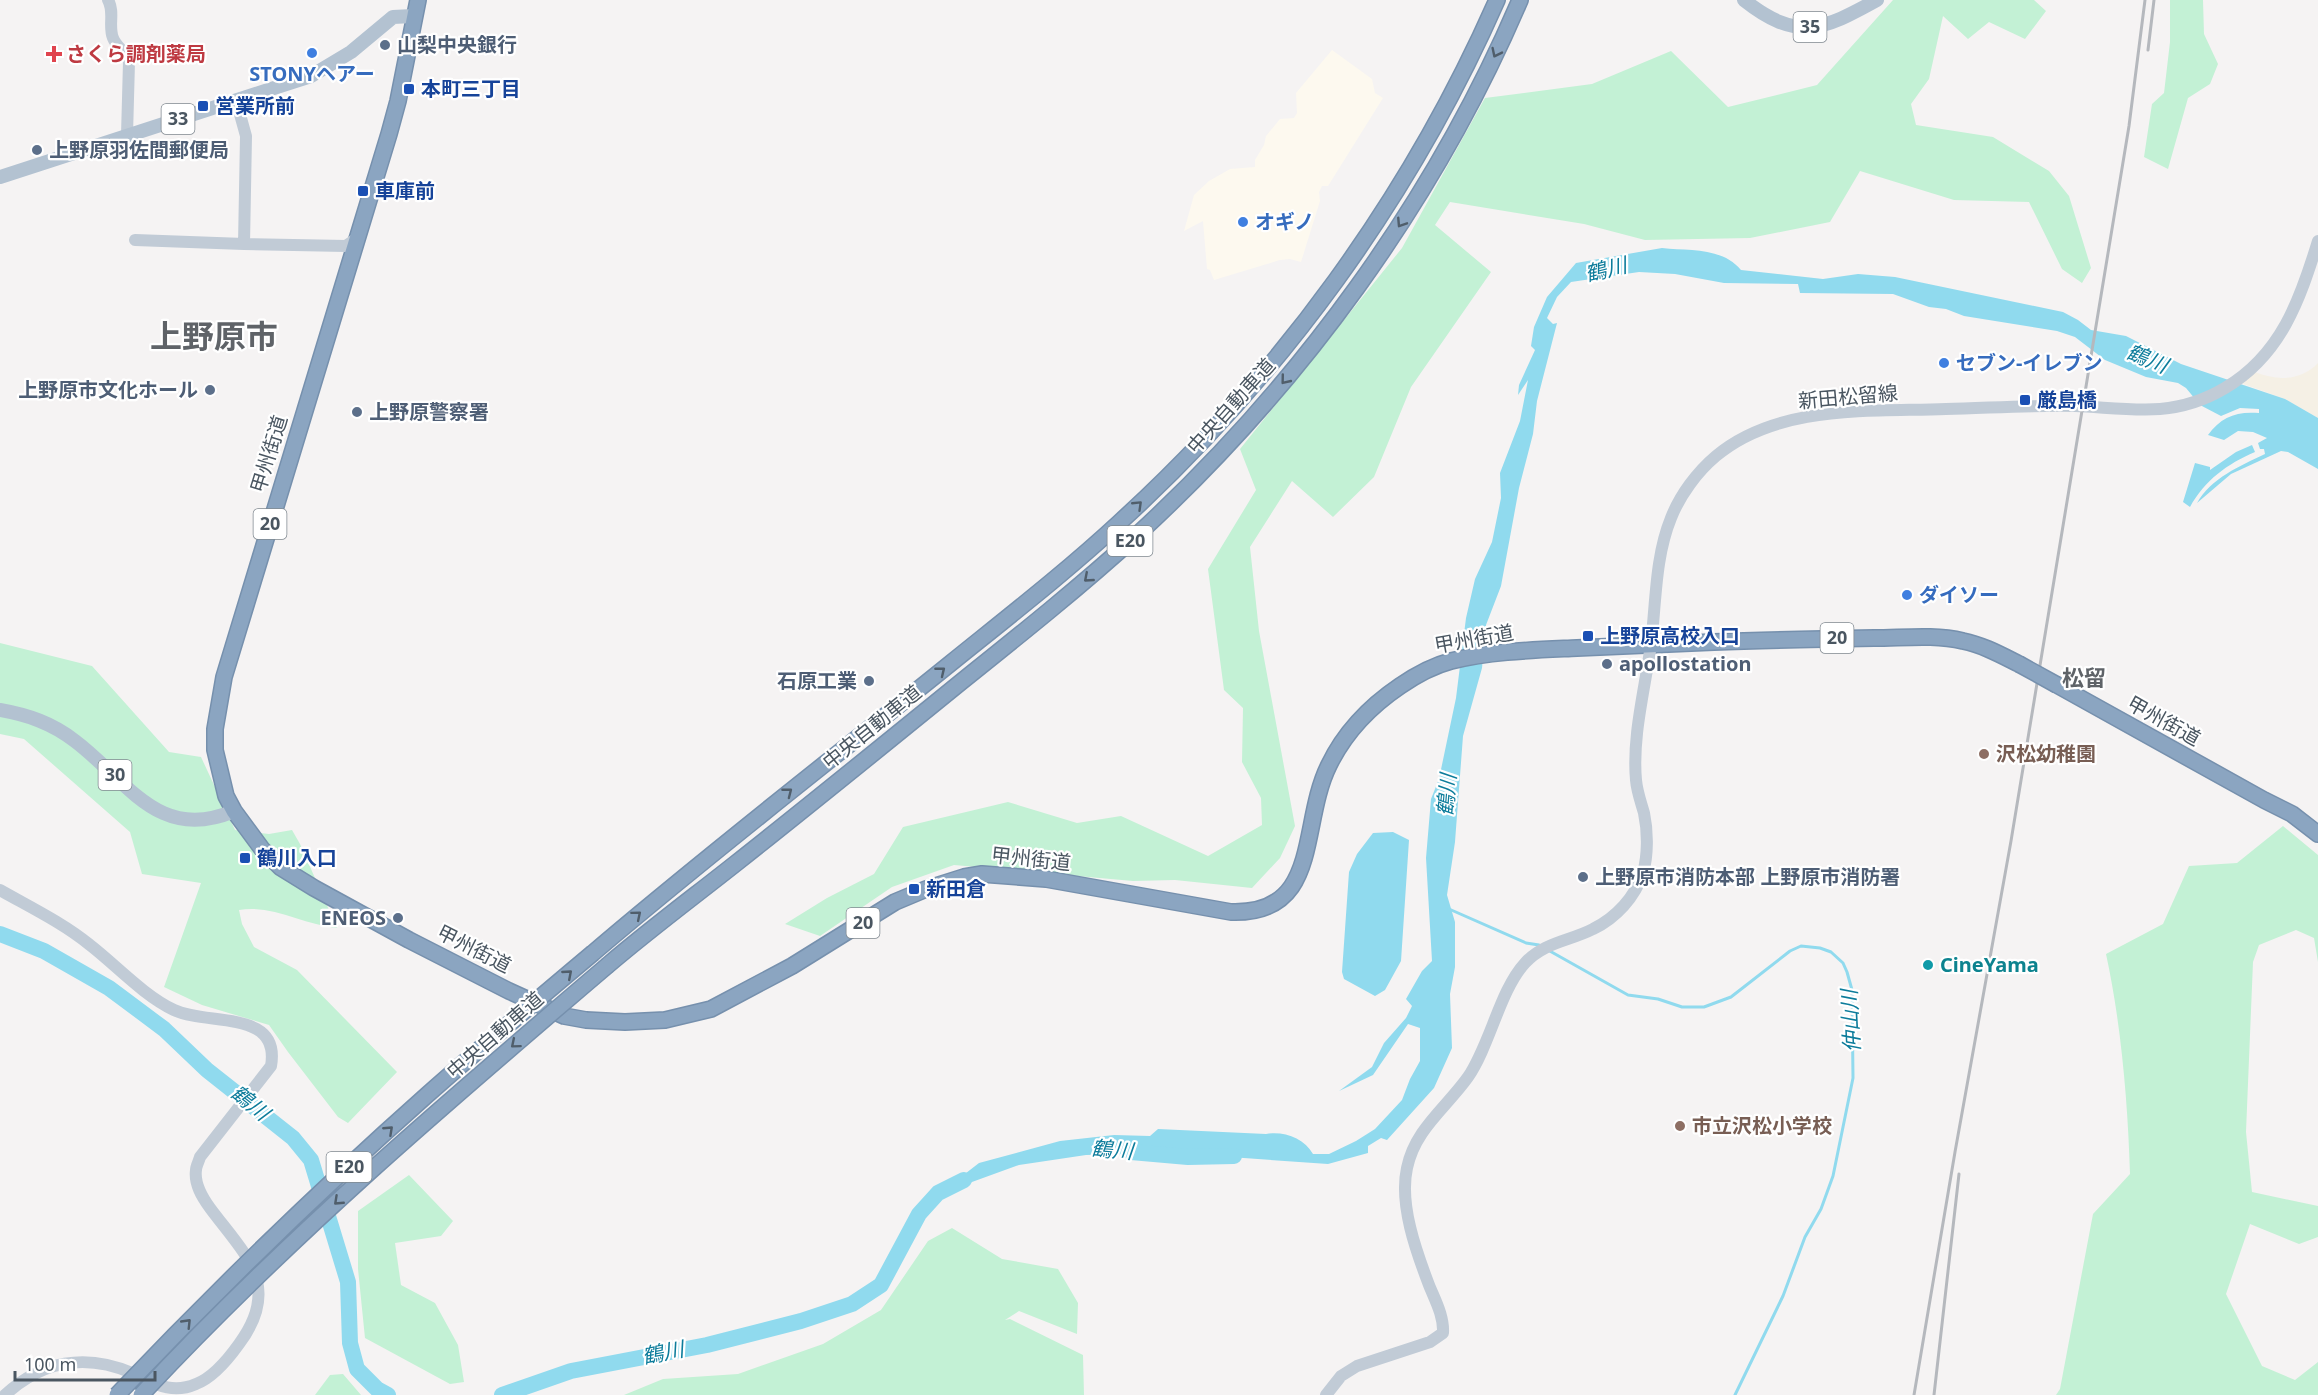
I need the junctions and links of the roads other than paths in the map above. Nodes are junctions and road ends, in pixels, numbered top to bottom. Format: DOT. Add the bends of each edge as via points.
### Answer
graph roads {
  1 [pos="108,0"];
  2 [pos="418,0"];
  3 [pos="1497,0"];
  4 [pos="1520,0"];
  5 [pos="1744,0"];
  6 [pos="1877,0"];
  7 [pos="413,16"];
  8 [pos="236,100"];
  9 [pos="127,135"];
  10 [pos="0,177"];
  11 [pos="356,239"];
  12 [pos="135,240"];
  13 [pos="2318,241"];
  14 [pos="244,244"];
  15 [pos="1651,645"];
  16 [pos="0,710"];
  17 [pos="234,811"];
  18 [pos="2318,834"];
  19 [pos="0,890"];
  20 [pos="5,1395"];
  21 [pos="117,1395"];
  22 [pos="141,1395"];
  23 [pos="1326,1395"];
  1 -- 9 [label="street" via="112,34 129,62"];
  2 -- 7 [label="highway, 甲州街道 / 20"];
  21 -- 3 [label="highway, 中央自動車道 / E20, one-way, bridge" via="211,1299 427,1095 759,815 1046,586 1121,522 1182,461 1270,365 1342,272 1436,124"];
  4 -- 22 [label="highway, 中央自動車道 / E20, one-way, bridge" via="1453,137 1384,249 1309,350 1213,459 1139,533 1058,605 608,965 487,1068 359,1182"];
  5 -- 6 [label="main road, 35" via="1768,18 1811,27 1836,22"];
  7 -- 8 [label="main road, 33" via="393,17 351,52 311,76"];
  7 -- 11 [label="highway, 甲州街道 / 20" via="398,101"];
  8 -- 9 [label="main road, 33"];
  8 -- 14 [label="street" via="246,136"];
  9 -- 10 [label="main road, 33"];
  11 -- 14 [label="street" via="346,246"];
  11 -- 17 [label="highway, 甲州街道 / 20" via="220,694 215,750 226,796"];
  12 -- 14 [label="street"];
  13 -- 15 [label="street, 新田松留線" via="2299,300 2267,354 2245,375 2190,404 2161,409 2071,406 1855,413 1810,417 1760,430 1734,444 1700,472 1671,518 1660,560"];
  15 -- 17 [label="highway, 甲州街道 / 20" via="1493,654 1451,661 1402,684 1359,719 1341,743 1319,789 1296,881 1281,899 1264,909 1230,912 1012,875 964,877 895,902 792,966 711,1009 664,1020 625,1022 564,1016 509,991 280,867"];
  15 -- 18 [label="highway, 甲州街道 / 20, bridge" via="1925,636 1962,640 2019,664 2292,814"];
  15 -- 23 [label="street, 新田松留線" via="1635,778 1646,821 1647,851 1638,885 1624,907 1592,930 1555,942 1529,959 1517,974 1468,1077 1417,1139 1406,1173 1407,1204 1417,1253 1442,1320 1443,1333 1430,1342 1357,1366 1341,1376"];
  16 -- 17 [label="main road, 30" via="46,722 75,740 148,805 168,816 207,820"];
  19 -- 20 [label="street" via="88,943 174,1010 247,1025 264,1033 273,1054 261,1080 200,1157 195,1170 203,1198 255,1270 257,1309 237,1347 207,1377 187,1388 159,1387 105,1364 74,1362 31,1374"];
}
